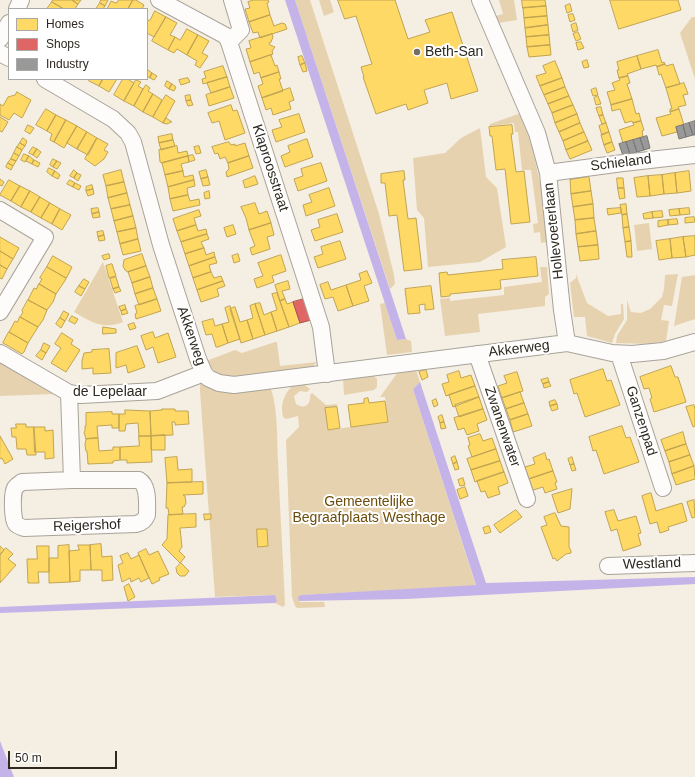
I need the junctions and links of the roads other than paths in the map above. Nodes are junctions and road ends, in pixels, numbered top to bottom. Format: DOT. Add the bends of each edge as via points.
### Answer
graph roads {
  1 [pos="159,0"];
  2 [pos="232,0"];
  3 [pos="480,0"];
  4 [pos="8,25"];
  5 [pos="0,39"];
  6 [pos="229,42"];
  7 [pos="47,80"];
  8 [pos="695,155"];
  9 [pos="548,173"];
  10 [pos="0,210"];
  11 [pos="0,312"];
  12 [pos="695,342"];
  13 [pos="567,344"];
  14 [pos="0,353"];
  15 [pos="477,354"];
  16 [pos="619,354"];
  17 [pos="204,373"];
  18 [pos="327,374"];
  19 [pos="69,393"];
  20 [pos="72,480"];
  21 [pos="663,488"];
  22 [pos="527,499"];
  23 [pos="695,563"];
  24 [pos="608,566"];
  1 -- 6 [label="street" via="226,36"];
  2 -- 6 [label="street" via="241,30"];
  3 -- 9 [label="street, Hollevoeterlaan" via="537,133"];
  4 -- 5 [label="street"];
  6 -- 18 [label="street, Klaproosstraat" via="321,327"];
  7 -- 17 [label="street, Akkerweg" via="114,119 133,142 161,245 191,341"];
  8 -- 9 [label="street, Schieland"];
  9 -- 13 [label="street, Hollevoeterlaan"];
  10 -- 11 [label="street" via="45,237"];
  12 -- 16 [label="street" via="663,351"];
  13 -- 15 [label="street, Akkerweg"];
  13 -- 16 [label="street"];
  14 -- 19 [label="street, de Lepelaar"];
  15 -- 18 [label="street, Akkerweg"];
  15 -- 22 [label="street, Zwanenwater"];
  16 -- 21 [label="street, Ganzenpad"];
  17 -- 18 [label="street, Akkerweg" via="219,383 234,385"];
  17 -- 19 [label="street, de Lepelaar" via="151,392 81,395"];
  19 -- 20 [label="street"];
  20 -- 20 [label="street, Reigershof" via="22,482 16,486 13,493 13,514 16,523 24,528 136,524 145,519 146,488 142,481"];
  23 -- 24 [label="street, Westland"];
}
